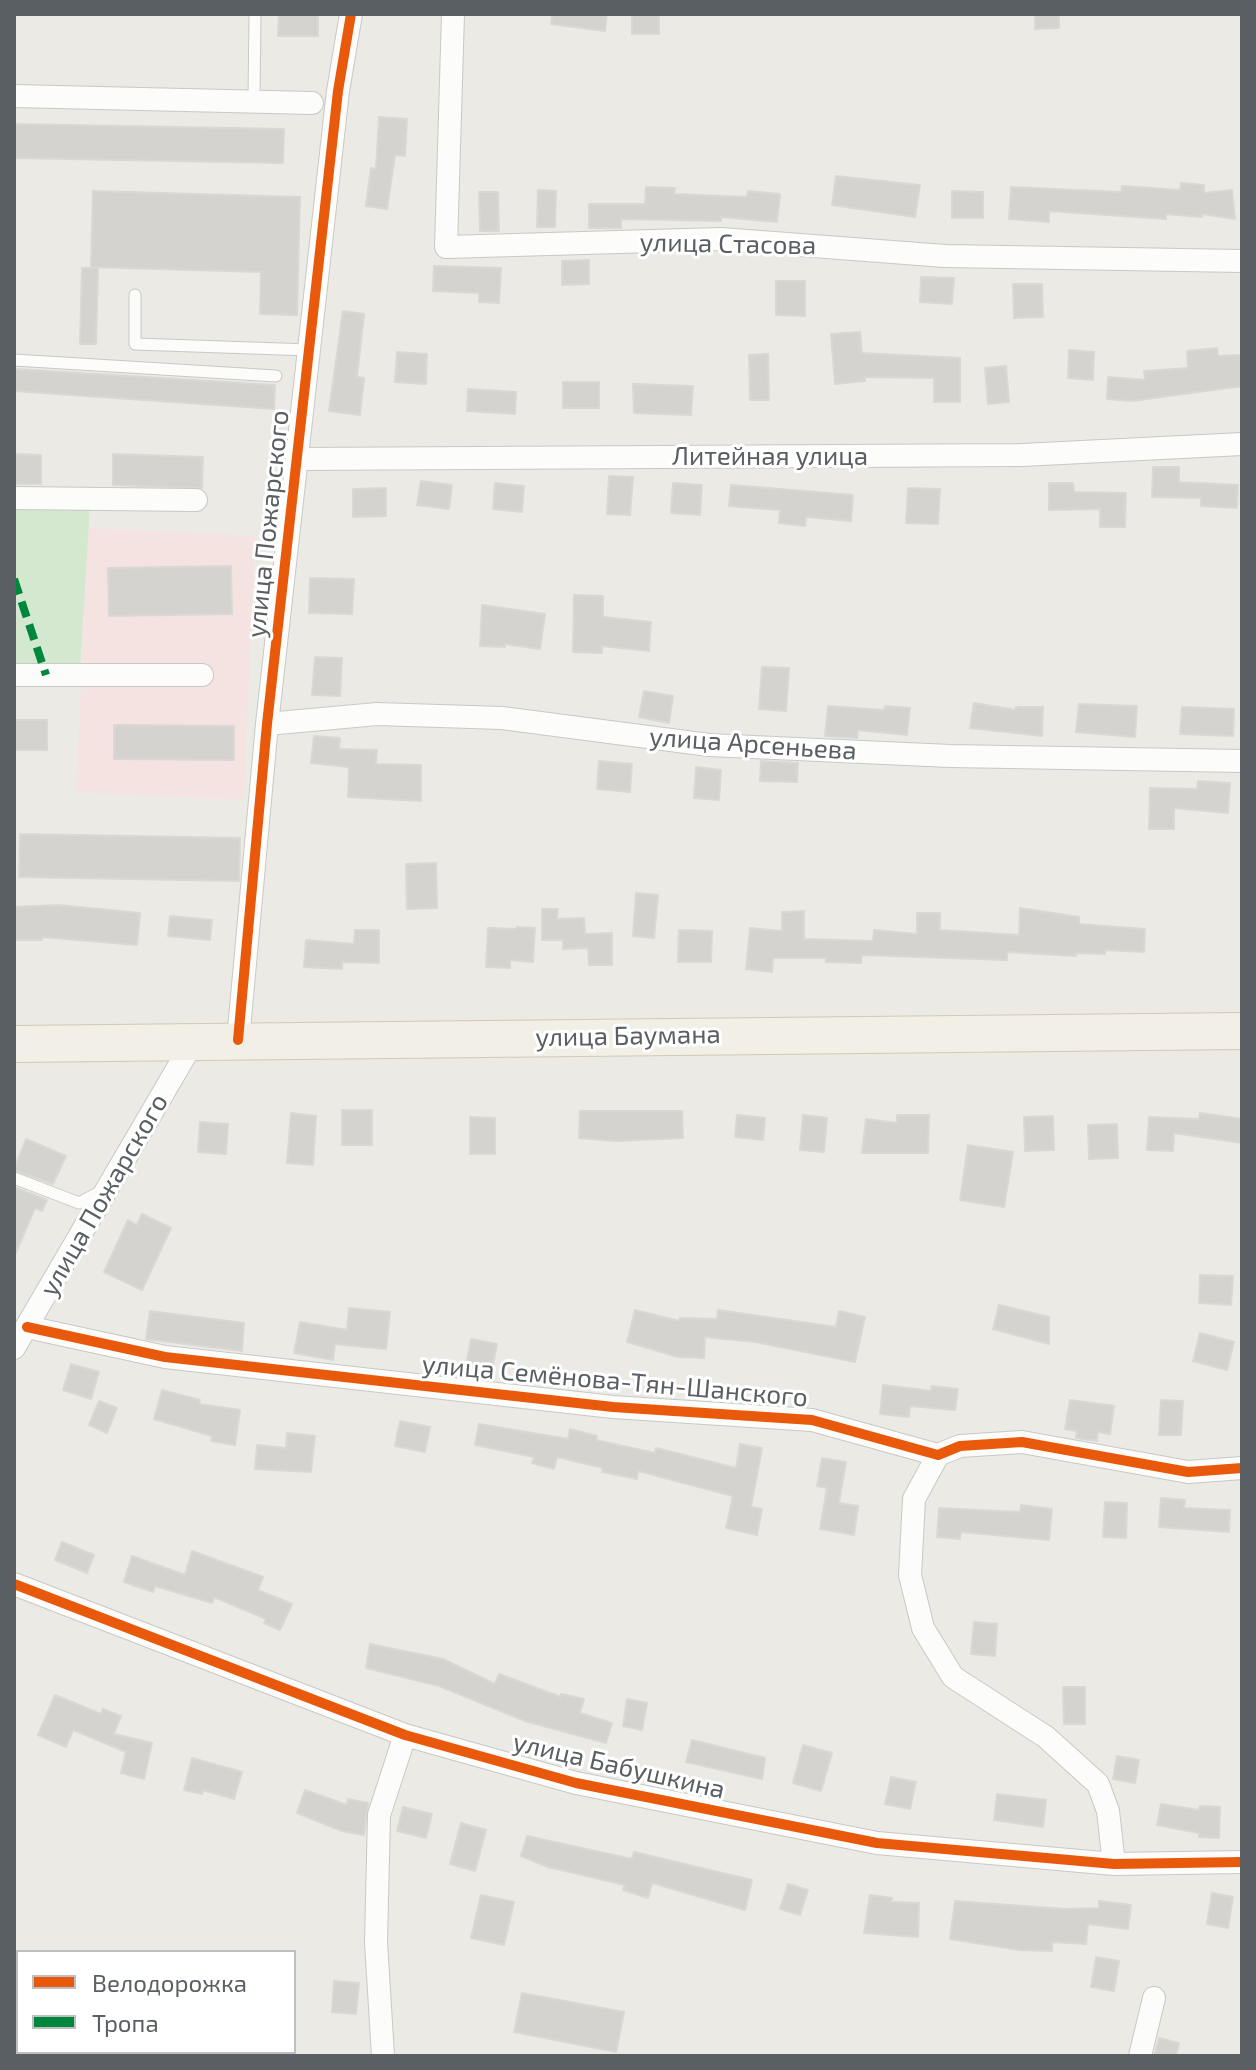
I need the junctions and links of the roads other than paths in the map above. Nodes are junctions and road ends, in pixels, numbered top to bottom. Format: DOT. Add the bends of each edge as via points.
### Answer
graph roads {
  1 [pos="255,14"];
  2 [pos="351,14"];
  3 [pos="453,14"];
  4 [pos="14,96"];
  5 [pos="254,99"];
  6 [pos="312,103"];
  7 [pos="1242,261"];
  8 [pos="135,295"];
  9 [pos="310,350"];
  10 [pos="14,360"];
  11 [pos="276,376"];
  12 [pos="1242,444"];
  13 [pos="298,459"];
  14 [pos="14,498"];
  15 [pos="196,500"];
  16 [pos="14,675"];
  17 [pos="202,675"];
  18 [pos="267,724"];
  19 [pos="1242,761"];
  20 [pos="1242,1031"];
  21 [pos="238,1040"];
  22 [pos="193,1042"];
  23 [pos="14,1044"];
  24 [pos="14,1178"];
  25 [pos="110,1187"];
  26 [pos="27,1327"];
  27 [pos="14,1348"];
  28 [pos="938,1455"];
  29 [pos="1242,1468"];
  30 [pos="14,1584"];
  31 [pos="405,1735"];
  32 [pos="1242,1862"];
  33 [pos="1114,1864"];
  34 [pos="1154,1998"];
  35 [pos="383,2056"];
  36 [pos="1140,2056"];
  1 -- 5 [label="lane"];
  2 -- 9 [label="street, улица Пожарского"];
  3 -- 7 [label="street, улица Стасова" via="446,247 721,239 945,256"];
  4 -- 5 [label="street"];
  5 -- 6 [label="street"];
  8 -- 9 [label="lane" via="135,344"];
  9 -- 13 [label="street, улица Пожарского"];
  10 -- 11 [label="lane"];
  12 -- 13 [label="street, Литейная улица" via="1022,455"];
  13 -- 18 [label="street, улица Пожарского"];
  14 -- 15 [label="street"];
  16 -- 17 [label="street"];
  18 -- 19 [label="street, улица Арсеньева" via="377,714 502,718 709,745"];
  18 -- 21 [label="street, улица Пожарского"];
  20 -- 21 [label="main road, улица Баумана"];
  21 -- 22 [label="main road, улица Баумана"];
  22 -- 23 [label="main road, улица Баумана"];
  22 -- 25 [label="street, улица Пожарского"];
  24 -- 25 [label="lane" via="79,1203"];
  25 -- 26 [label="street, улица Пожарского"];
  26 -- 27 [label="street, улица Пожарского"];
  26 -- 28 [label="street, улица Семёнова-Тян-Шанского" via="165,1357 613,1407 812,1420"];
  28 -- 29 [label="street" via="960,1446 1022,1442 1188,1472"];
  28 -- 33 [label="street" via="914,1499 910,1575 923,1628 953,1677 1046,1737 1098,1784 1108,1811"];
  30 -- 31 [label="street, улица Бабушкина"];
  31 -- 33 [label="street, улица Бабушкина" via="576,1783 877,1843"];
  31 -- 35 [label="street" via="379,1815 376,1942"];
  32 -- 33 [label="street, улица Бабушкина"];
  34 -- 36 [label="street"];
}
